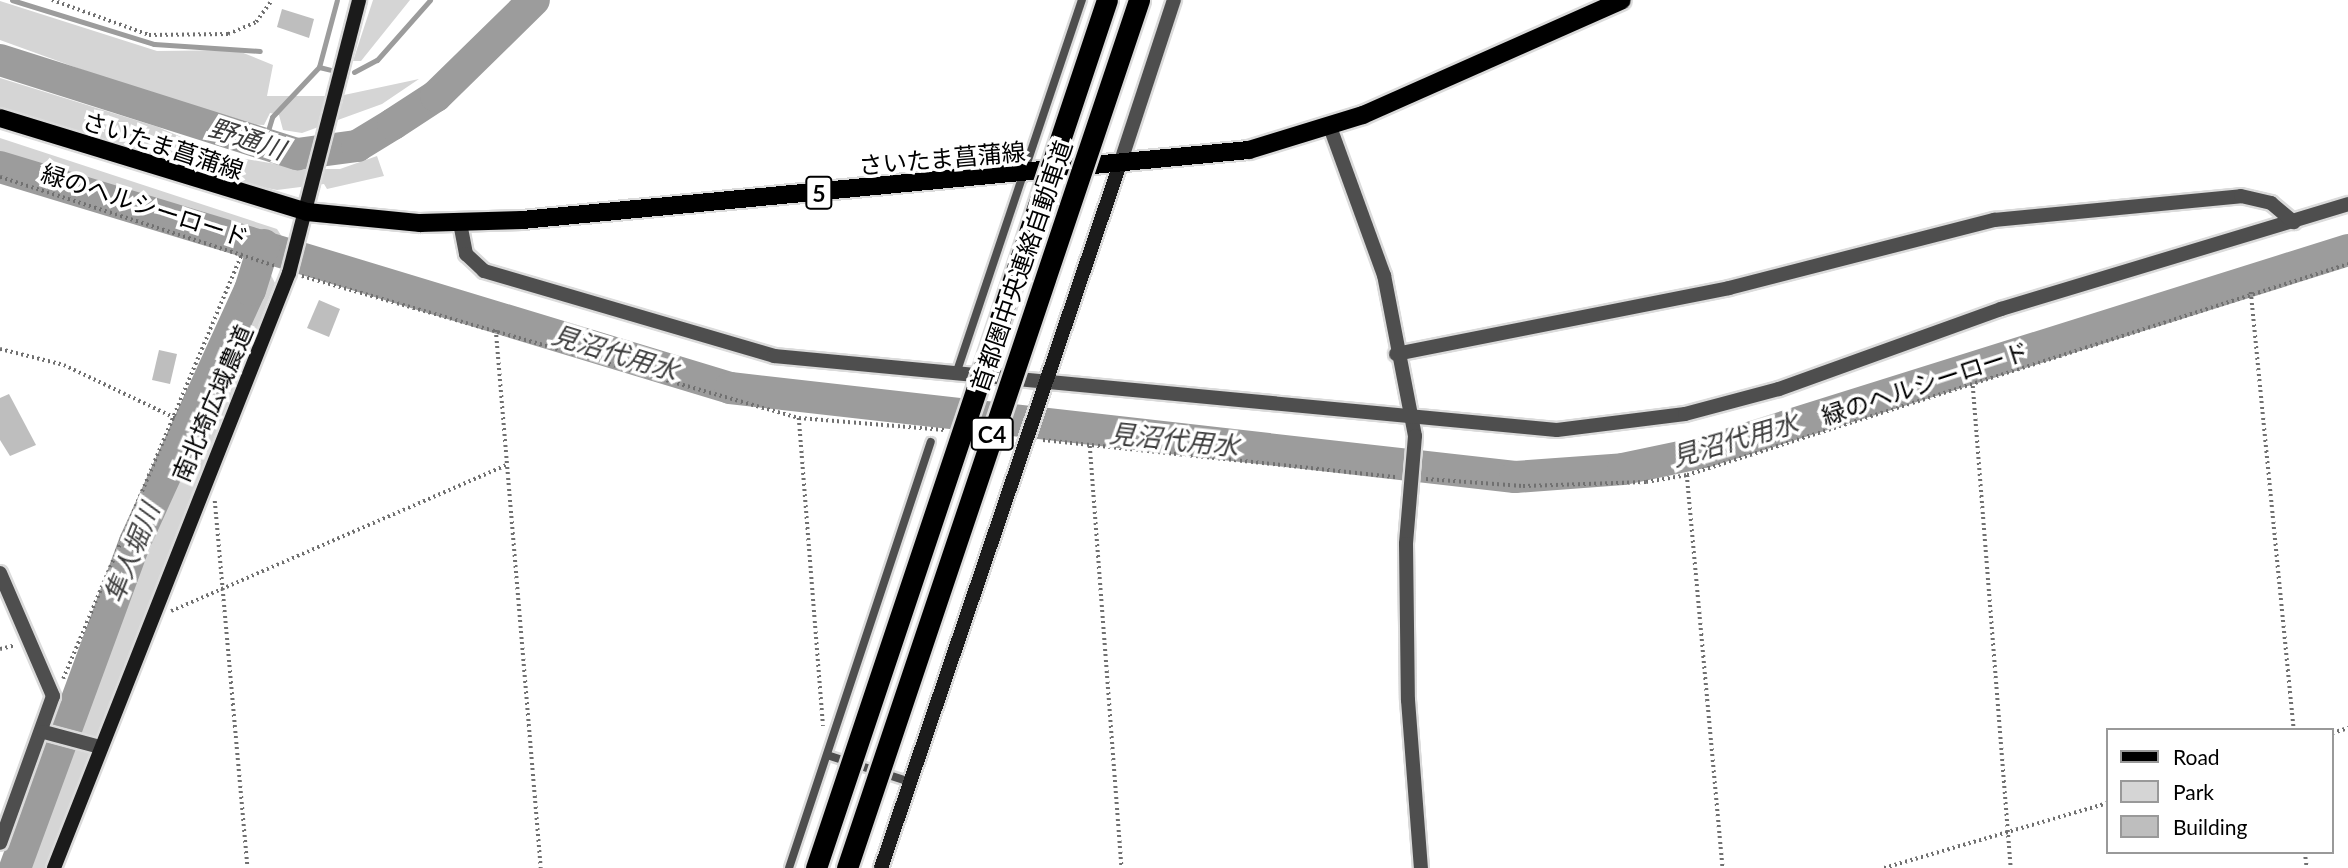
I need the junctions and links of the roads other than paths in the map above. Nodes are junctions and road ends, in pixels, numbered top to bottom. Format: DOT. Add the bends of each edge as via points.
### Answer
graph roads {
  1 [pos="359,0"];
  2 [pos="1082,0"];
  3 [pos="1107,0"];
  4 [pos="1139,0"];
  5 [pos="1174,0"];
  6 [pos="1622,0"];
  7 [pos="0,118"];
  8 [pos="1330,127"];
  9 [pos="1119,167"];
  10 [pos="1024,175"];
  11 [pos="2348,204"];
  12 [pos="307,212"];
  13 [pos="2294,222"];
  14 [pos="460,223"];
  15 [pos="1396,354"];
  16 [pos="956,374"];
  17 [pos="1047,383"];
  18 [pos="1412,418"];
  19 [pos="931,442"];
  20 [pos="0,573"];
  21 [pos="47,732"];
  22 [pos="98,746"];
  23 [pos="827,754"];
  24 [pos="910,782"];
  25 [pos="0,843"];
  26 [pos="54,868"];
  27 [pos="789,868"];
  28 [pos="816,868"];
  29 [pos="846,868"];
  30 [pos="881,868"];
  31 [pos="1421,868"];
  1 -- 12 [label="street"];
  2 -- 10 [label="lane"];
  3 -- 28 [label="highway, 首都圏中央連絡自動車道 / C4, bridge"];
  4 -- 29 [label="highway, 首都圏中央連絡自動車道 / C4, bridge"];
  5 -- 9 [label="street"];
  6 -- 8 [label="main road, さいたま菖蒲線 / 5"];
  7 -- 12 [label="main road, さいたま菖蒲線 / 5"];
  8 -- 9 [label="main road, さいたま菖蒲線 / 5" via="1249,150"];
  8 -- 15 [label="street" via="1384,275"];
  9 -- 10 [label="main road, さいたま菖蒲線 / 5"];
  9 -- 17 [label="street"];
  10 -- 14 [label="main road, さいたま菖蒲線 / 5"];
  10 -- 16 [label="lane"];
  11 -- 13 [label="street"];
  12 -- 14 [label="main road, さいたま菖蒲線 / 5"];
  12 -- 22 [label="street, 南北埼広域農道" via="290,271"];
  13 -- 15 [label="street" via="2271,202 2241,196 1994,220 1729,288"];
  13 -- 18 [label="street" via="1685,414 1558,430"];
  14 -- 16 [label="street" via="466,254 484,271 774,356"];
  15 -- 18 [label="street"];
  16 -- 17 [label="street"];
  17 -- 18 [label="street"];
  17 -- 24 [label="street"];
  18 -- 31 [label="street" via="1408,700"];
  19 -- 23 [label="lane"];
  20 -- 21 [label="street" via="52,696"];
  21 -- 22 [label="street"];
  21 -- 25 [label="street"];
  22 -- 26 [label="street, 南北埼広域農道"];
  23 -- 24 [label="lane"];
  23 -- 27 [label="lane"];
  24 -- 30 [label="street"];
}
